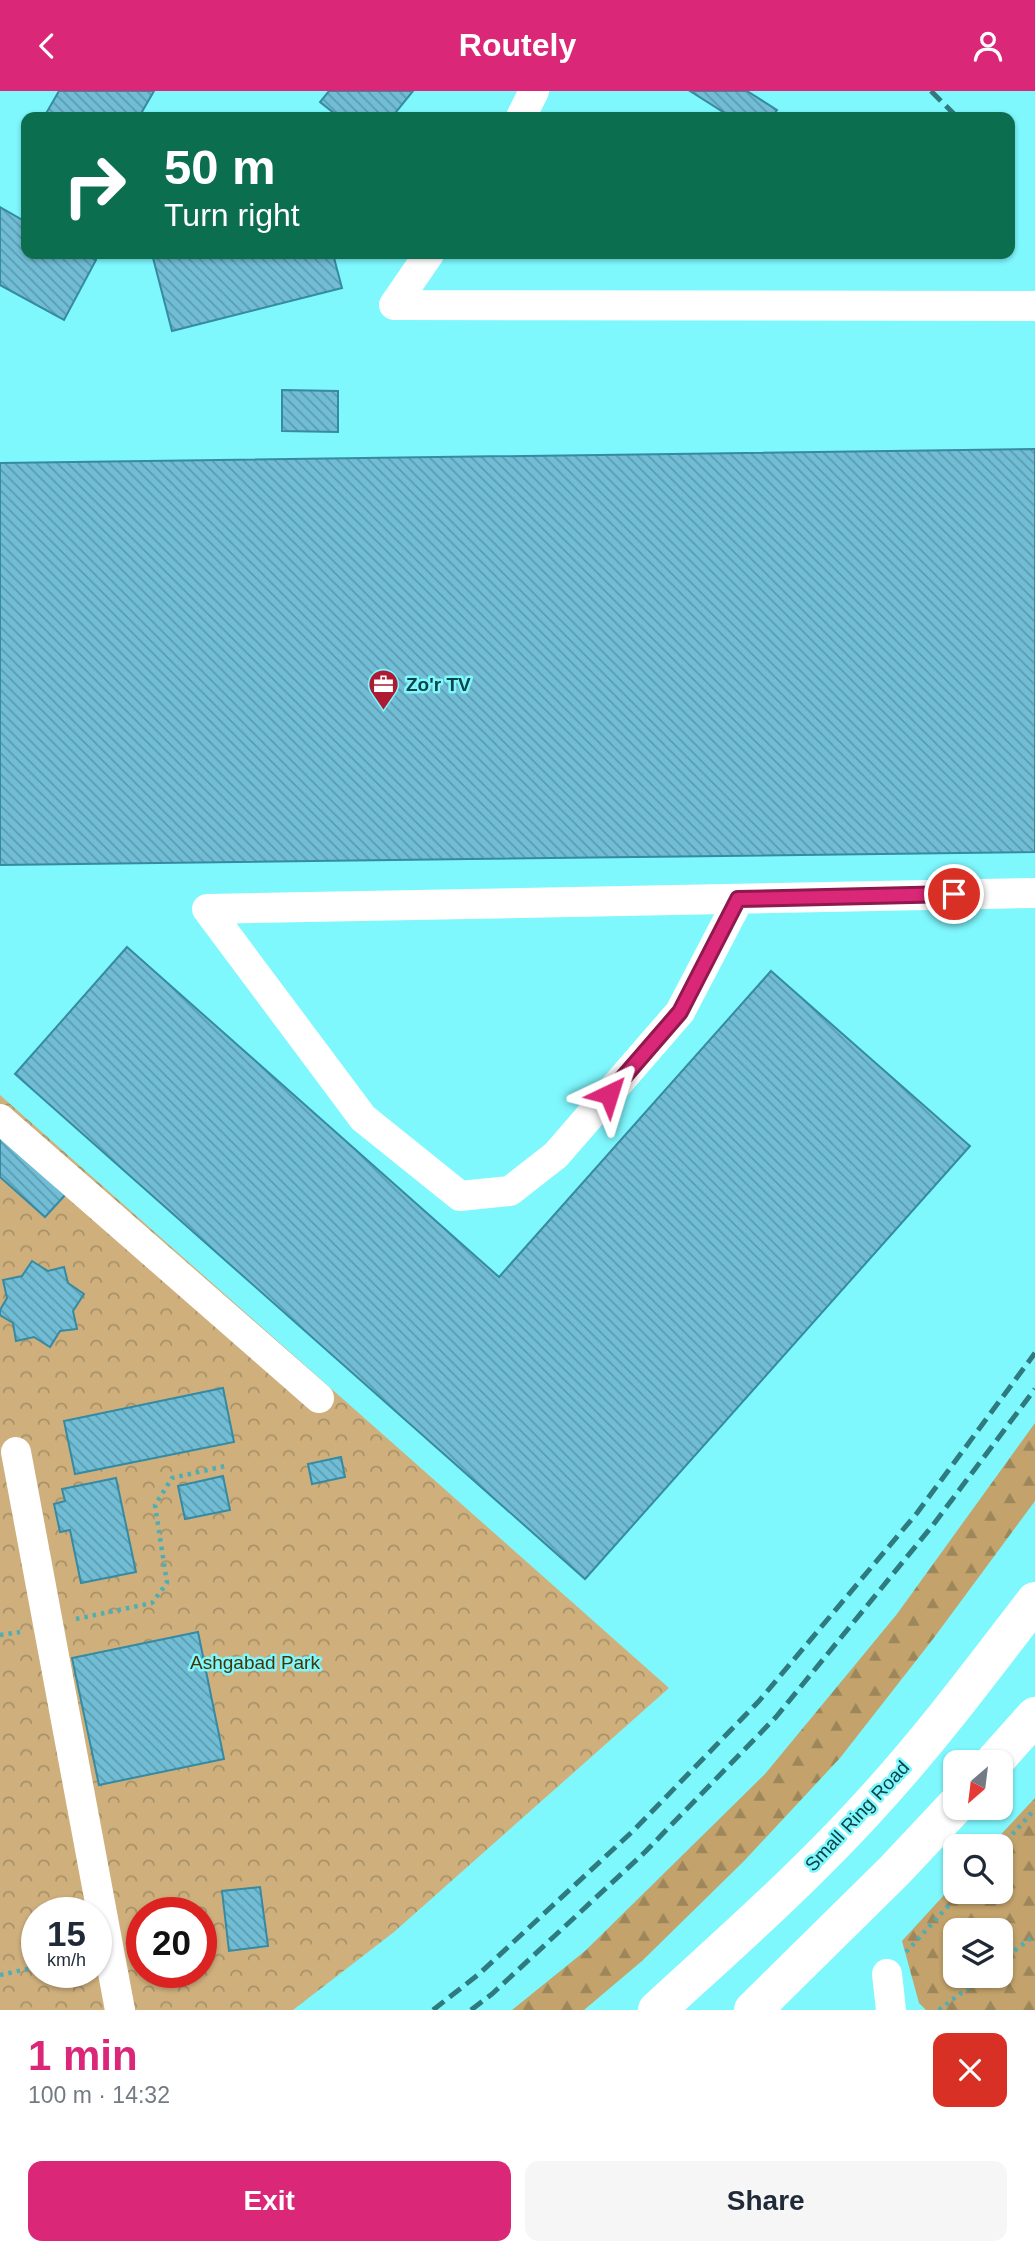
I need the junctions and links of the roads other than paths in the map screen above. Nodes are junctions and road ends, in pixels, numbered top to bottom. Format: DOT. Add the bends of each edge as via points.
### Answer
graph roads {
  1 [pos="534,91"];
  2 [pos="524,112"];
  3 [pos="426,259"];
  4 [pos="1035,306"];
  5 [pos="1035,893"];
  6 [pos="738,899"];
  7 [pos="0,1119"];
  8 [pos="319,1398"];
  9 [pos="16,1452"];
  10 [pos="1035,1601"];
  11 [pos="1035,1716"];
  12 [pos="1005,1750"];
  13 [pos="943,1819"];
  14 [pos="887,1974"];
  15 [pos="120,2010"];
  16 [pos="657,2010"];
  17 [pos="753,2010"];
  18 [pos="891,2010"];
  1 -- 2 [label="lane"];
  3 -- 4 [label="lane" via="394,305"];
  5 -- 6 [label="lane"];
  6 -- 6 [label="lane" via="680,1012 556,1155 510,1191 460,1196 363,1118 207,909"];
  7 -- 8 [label="lane"];
  9 -- 15 [label="lane"];
  10 -- 16 [label="highway, Small Ring Road" via="871,1804 739,1936"];
  11 -- 12 [label="highway"];
  13 -- 17 [label="highway"];
  14 -- 18 [label="lane"];
}
